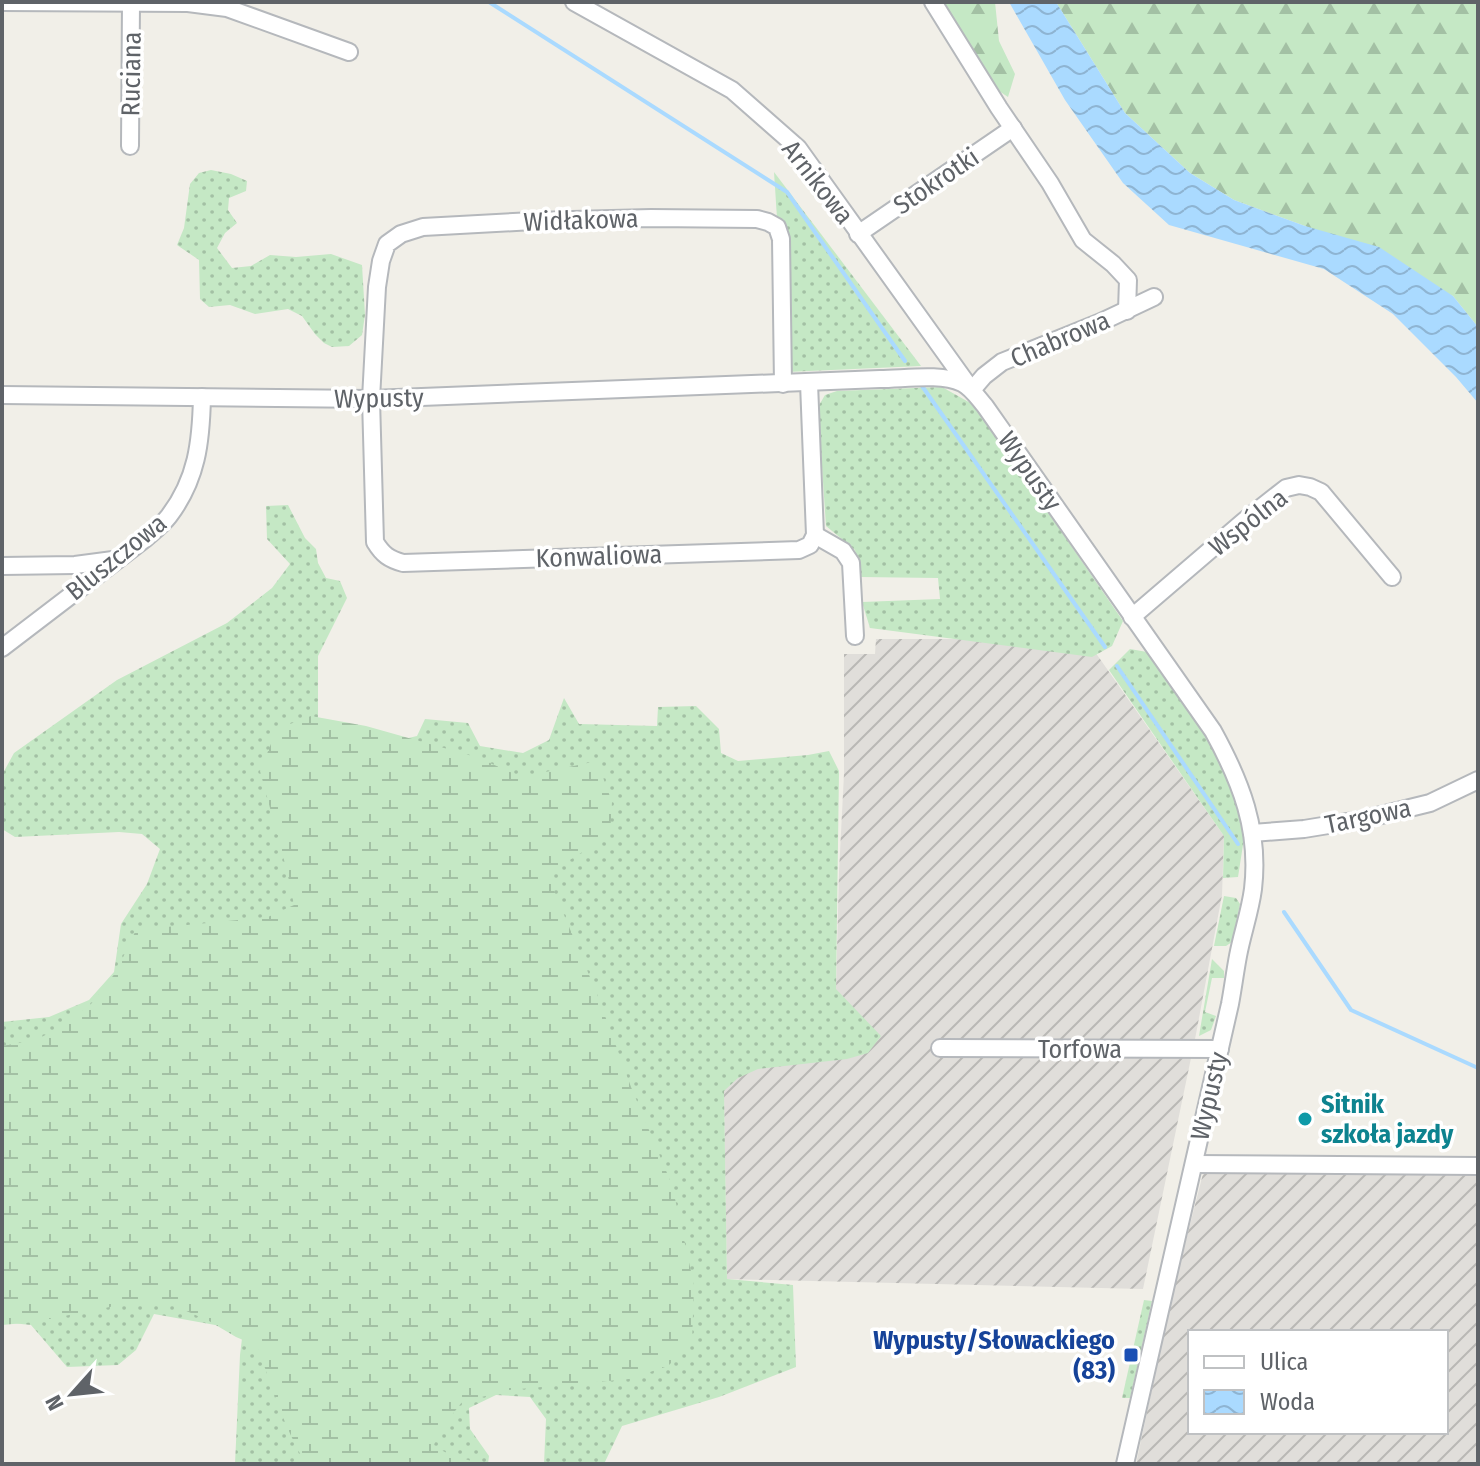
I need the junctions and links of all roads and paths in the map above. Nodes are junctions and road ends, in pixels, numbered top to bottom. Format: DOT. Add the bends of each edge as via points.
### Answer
graph roads {
  1 [pos="2,2"];
  2 [pos="574,2"];
  3 [pos="933,2"];
  4 [pos="131,3"];
  5 [pos="349,52"];
  6 [pos="1013,128"];
  7 [pos="130,146"];
  8 [pos="858,234"];
  9 [pos="1154,297"];
  10 [pos="1127,311"];
  11 [pos="809,383"];
  12 [pos="783,384"];
  13 [pos="972,390"];
  14 [pos="2,395"];
  15 [pos="202,397"];
  16 [pos="371,399"];
  17 [pos="815,535"];
  18 [pos="119,559"];
  19 [pos="2,566"];
  20 [pos="1392,577"];
  21 [pos="1132,617"];
  22 [pos="855,636"];
  23 [pos="2,648"];
  24 [pos="1478,780"];
  25 [pos="1252,833"];
  26 [pos="940,1048"];
  27 [pos="1220,1049"];
  28 [pos="1194,1164"];
  29 [pos="1478,1166"];
  30 [pos="1125,1464"];
  1 -- 4 [label="street"];
  2 -- 8 [label="street, Arnikowa" via="732,90 798,148"];
  3 -- 6 [label="street"];
  4 -- 5 [label="street" via="227,8"];
  4 -- 7 [label="street, Ruciana"];
  6 -- 8 [label="street, Stokrotki"];
  6 -- 10 [label="street" via="1083,240 1128,280"];
  8 -- 13 [label="street, Arnikowa"];
  9 -- 10 [label="street, Chabrowa"];
  10 -- 13 [label="street, Chabrowa" via="1002,362"];
  11 -- 12 [label="street, Wypusty"];
  11 -- 13 [label="street, Wypusty" via="946,378"];
  11 -- 17 [label="street"];
  12 -- 16 [label="street, Wypusty"];
  12 -- 16 [label="street, Widłakowa" via="777,227 757,219 533,221 423,227 387,244 377,287"];
  13 -- 21 [label="street, Wypusty"];
  14 -- 15 [label="street, Wypusty"];
  15 -- 16 [label="street, Wypusty"];
  15 -- 18 [label="street, Bluszczowa" via="193,474 168,517"];
  16 -- 17 [label="street, Konwaliowa" via="375,542 390,560 799,550"];
  17 -- 22 [label="street" via="843,551 851,563"];
  18 -- 19 [label="street"];
  18 -- 23 [label="street, Bluszczowa"];
  20 -- 21 [label="street, Wspólna" via="1321,492 1299,485 1286,488 1244,521"];
  21 -- 25 [label="street, Wypusty" via="1230,761"];
  24 -- 25 [label="street, Targowa" via="1430,803 1365,819"];
  25 -- 27 [label="street, Wypusty" via="1253,890"];
  26 -- 27 [label="street, Torfowa"];
  27 -- 28 [label="street, Wypusty"];
  28 -- 29 [label="street"];
  28 -- 30 [label="street, Wypusty"];
}
